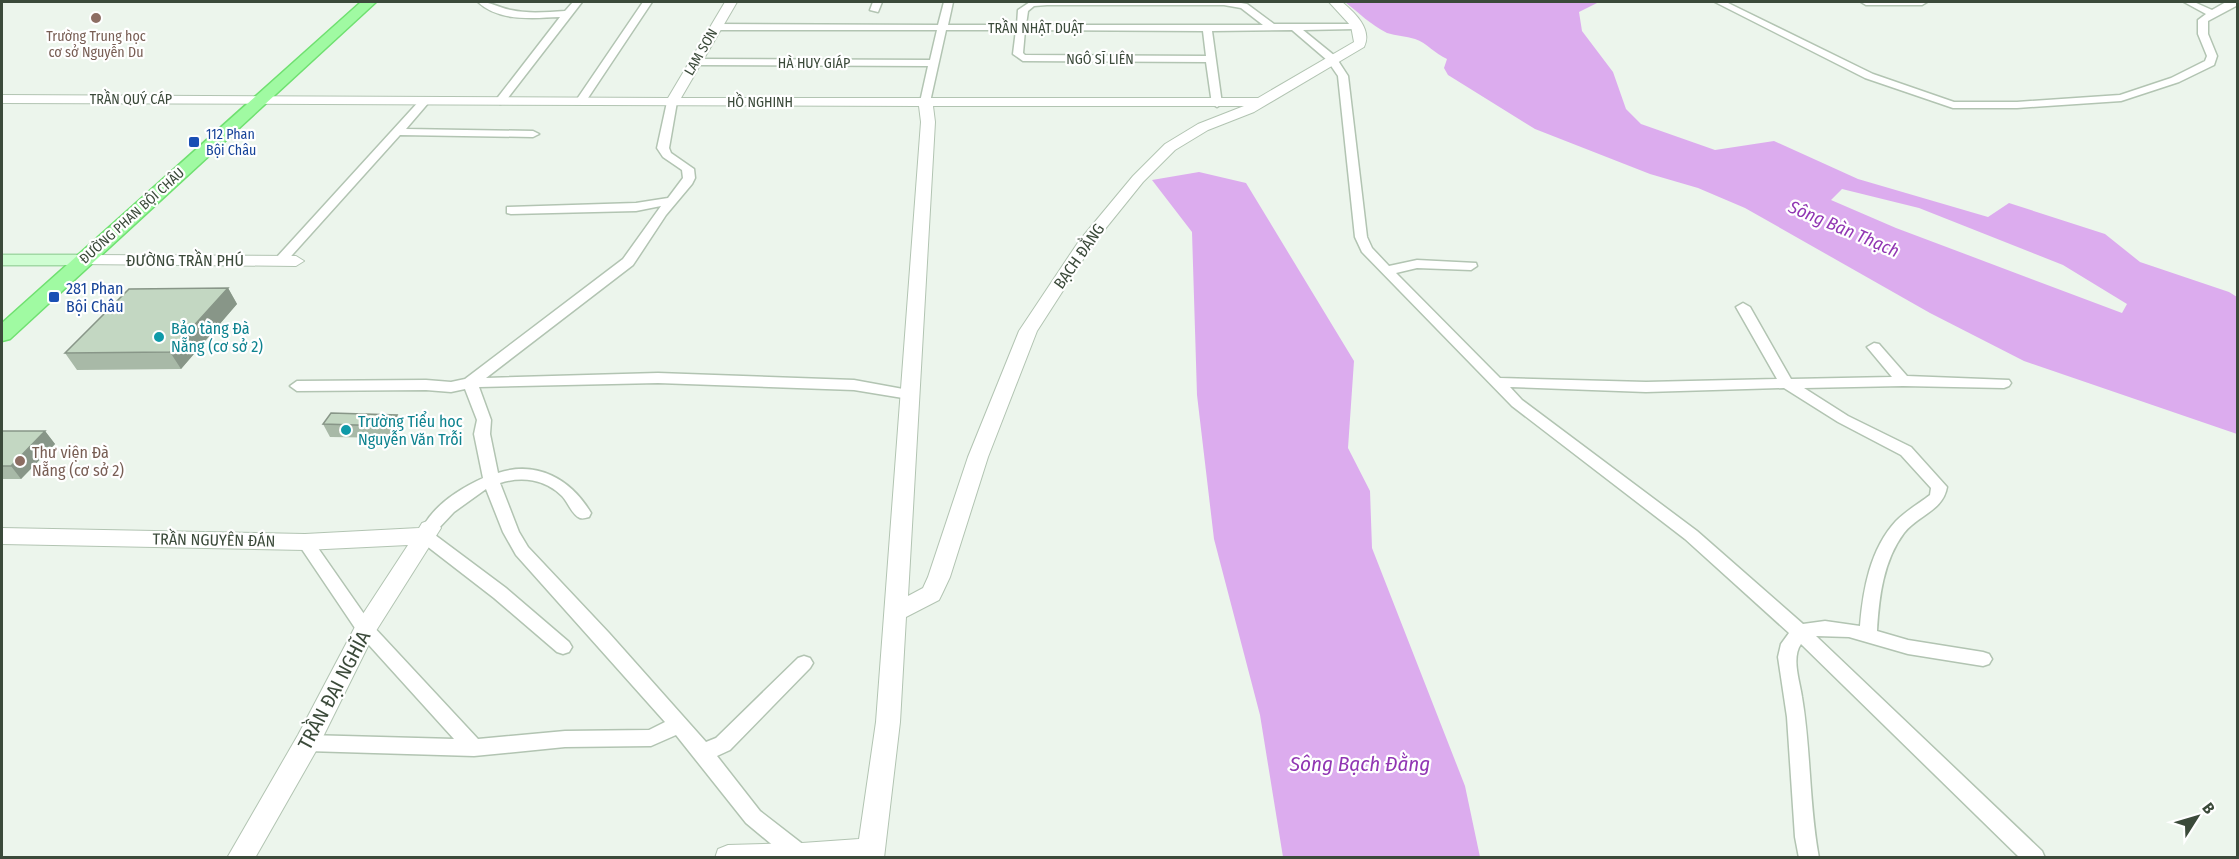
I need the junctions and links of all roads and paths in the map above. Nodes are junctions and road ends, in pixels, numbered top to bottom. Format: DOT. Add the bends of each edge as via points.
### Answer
graph roads {
  1 [pos="369,2"];
  2 [pos="483,2"];
  3 [pos="577,2"];
  4 [pos="647,2"];
  5 [pos="731,2"];
  6 [pos="948,2"];
  7 [pos="1335,2"];
  8 [pos="1720,2"];
  9 [pos="1866,2"];
  10 [pos="1922,2"];
  11 [pos="2188,2"];
  12 [pos="2238,2"];
  13 [pos="568,14"];
  14 [pos="2213,14"];
  15 [pos="1356,26"];
  16 [pos="716,27"];
  17 [pos="1021,27"];
  18 [pos="941,28"];
  19 [pos="1207,28"];
  20 [pos="1273,28"];
  21 [pos="1295,28"];
  22 [pos="1211,59"];
  23 [pos="1332,60"];
  24 [pos="695,62"];
  25 [pos="934,63"];
  26 [pos="2,99"];
  27 [pos="260,99"];
  28 [pos="425,101"];
  29 [pos="500,101"];
  30 [pos="580,102"];
  31 [pos="672,102"];
  32 [pos="925,102"];
  33 [pos="1260,102"];
  34 [pos="1217,104"];
  35 [pos="397,132"];
  36 [pos="533,134"];
  37 [pos="671,201"];
  38 [pos="512,210"];
  39 [pos="2,260"];
  40 [pos="85,260"];
  41 [pos="288,261"];
  42 [pos="1471,266"];
  43 [pos="1386,271"];
  44 [pos="1743,307"];
  45 [pos="2,334"];
  46 [pos="1874,347"];
  47 [pos="1903,381"];
  48 [pos="1494,382"];
  49 [pos="1786,382"];
  50 [pos="470,383"];
  51 [pos="2004,383"];
  52 [pos="297,386"];
  53 [pos="909,394"];
  54 [pos="491,479"];
  55 [pos="583,513"];
  56 [pos="428,530"];
  57 [pos="2,536"];
  58 [pos="305,542"];
  59 [pos="895,613"];
  60 [pos="365,629"];
  61 [pos="1800,632"];
  62 [pos="1868,635"];
  63 [pos="563,647"];
  64 [pos="1983,659"];
  65 [pos="804,663"];
  66 [pos="679,725"];
  67 [pos="307,742"];
  68 [pos="474,748"];
  69 [pos="702,751"];
  70 [pos="871,854"];
  71 [pos="802,856"];
  72 [pos="240,858"];
  73 [pos="728,858"];
  74 [pos="1809,858"];
  75 [pos="2035,858"];
  1 -- 27 [label="main road, ĐƯỜNG PHAN BỘI CHÂU"];
  2 -- 13 [label="street" via="508,14"];
  3 -- 13 [label="street"];
  4 -- 30 [label="street"];
  5 -- 16 [label="street, LAM SƠN"];
  6 -- 18 [label="street"];
  7 -- 15 [label="street"];
  8 -- 14 [label="street" via="1869,76 1962,106 2088,102 2144,92 2210,63 2212,56 2202,22"];
  9 -- 10 [label="street"];
  11 -- 14 [label="street"];
  12 -- 14 [label="street"];
  13 -- 29 [label="street"];
  15 -- 21 [label="street, TRẦN NHẬT DUẬT"];
  15 -- 23 [label="street, BẠCH ĐẰNG" via="1361,42"];
  16 -- 18 [label="street, TRẦN NHẬT DUẬT"];
  16 -- 24 [label="street, LAM SƠN"];
  17 -- 18 [label="street, TRẦN NHẬT DUẬT"];
  17 -- 19 [label="street, TRẦN NHẬT DUẬT"];
  17 -- 20 [label="street" via="1023,10 1039,2 1224,2 1244,6"];
  17 -- 22 [label="street, NGÔ SĨ LIÊN" via="1018,54 1023,58"];
  18 -- 25 [label="street"];
  19 -- 20 [label="street, TRẦN NHẬT DUẬT"];
  19 -- 22 [label="street"];
  20 -- 21 [label="street, TRẦN NHẬT DUẬT"];
  21 -- 23 [label="street"];
  22 -- 34 [label="street"];
  23 -- 33 [label="street, BẠCH ĐẰNG"];
  23 -- 43 [label="street" via="1343,76 1362,243"];
  24 -- 25 [label="street, HÀ HUY GIÁP"];
  24 -- 31 [label="street, LAM SƠN"];
  25 -- 32 [label="street"];
  26 -- 27 [label="street, TRẦN QUÝ CÁP"];
  27 -- 28 [label="street, HỒ NGHINH"];
  27 -- 40 [label="main road, ĐƯỜNG PHAN BỘI CHÂU"];
  28 -- 29 [label="street, HỒ NGHINH"];
  28 -- 35 [label="street"];
  29 -- 30 [label="street, HỒ NGHINH"];
  30 -- 31 [label="street, HỒ NGHINH"];
  31 -- 32 [label="street, HỒ NGHINH"];
  31 -- 37 [label="street" via="663,148 689,173 686,184"];
  32 -- 34 [label="street, HỒ NGHINH"];
  32 -- 53 [label="street" via="928,122"];
  33 -- 34 [label="street, HỒ NGHINH"];
  33 -- 59 [label="street, BẠCH ĐẰNG" via="1203,127 1170,147 1087,241 1028,331 978,457 931,594"];
  35 -- 36 [label="street"];
  35 -- 41 [label="street"];
  37 -- 38 [label="street" via="636,207"];
  37 -- 50 [label="street" via="628,262"];
  39 -- 40 [label="main road, ĐƯỜNG TRẦN PHÚ"];
  40 -- 41 [label="street, ĐƯỜNG TRẦN PHÚ"];
  40 -- 45 [label="main road, ĐƯỜNG PHAN BỘI CHÂU"];
  42 -- 43 [label="street" via="1417,264"];
  43 -- 48 [label="street"];
  44 -- 49 [label="street"];
  46 -- 47 [label="street"];
  47 -- 49 [label="street"];
  47 -- 51 [label="street"];
  48 -- 49 [label="street" via="1646,387"];
  48 -- 61 [label="street" via="1691,535"];
  49 -- 62 [label="street" via="1843,419 1906,451 1939,487 1937,498 1896,531 1874,586"];
  50 -- 52 [label="street" via="451,387"];
  50 -- 53 [label="street" via="658,378 854,385"];
  50 -- 54 [label="street" via="484,420 482,435"];
  53 -- 59 [label="street"];
  54 -- 55 [label="street" via="520,473 552,481 573,496"];
  54 -- 56 [label="street" via="442,512"];
  54 -- 66 [label="street" via="511,532 534,567"];
  56 -- 58 [label="street, TRẦN NGUYÊN ĐÁN"];
  56 -- 60 [label="street, TRẦN ĐẠI NGHĨA"];
  56 -- 63 [label="street"];
  57 -- 58 [label="street, TRẦN NGUYÊN ĐÁN"];
  58 -- 60 [label="street"];
  59 -- 70 [label="street" via="888,722"];
  60 -- 67 [label="street, TRẦN ĐẠI NGHĨA"];
  60 -- 68 [label="street"];
  61 -- 62 [label="street" via="1835,628"];
  61 -- 74 [label="street" via="1790,644 1787,657"];
  61 -- 75 [label="street"];
  62 -- 64 [label="street" via="1908,647"];
  65 -- 69 [label="street" via="723,744"];
  66 -- 68 [label="street" via="651,738"];
  66 -- 69 [label="street"];
  67 -- 68 [label="street"];
  67 -- 72 [label="street, TRẦN ĐẠI NGHĨA"];
  69 -- 71 [label="street" via="753,817"];
  70 -- 71 [label="street"];
  71 -- 73 [label="street"];
}
